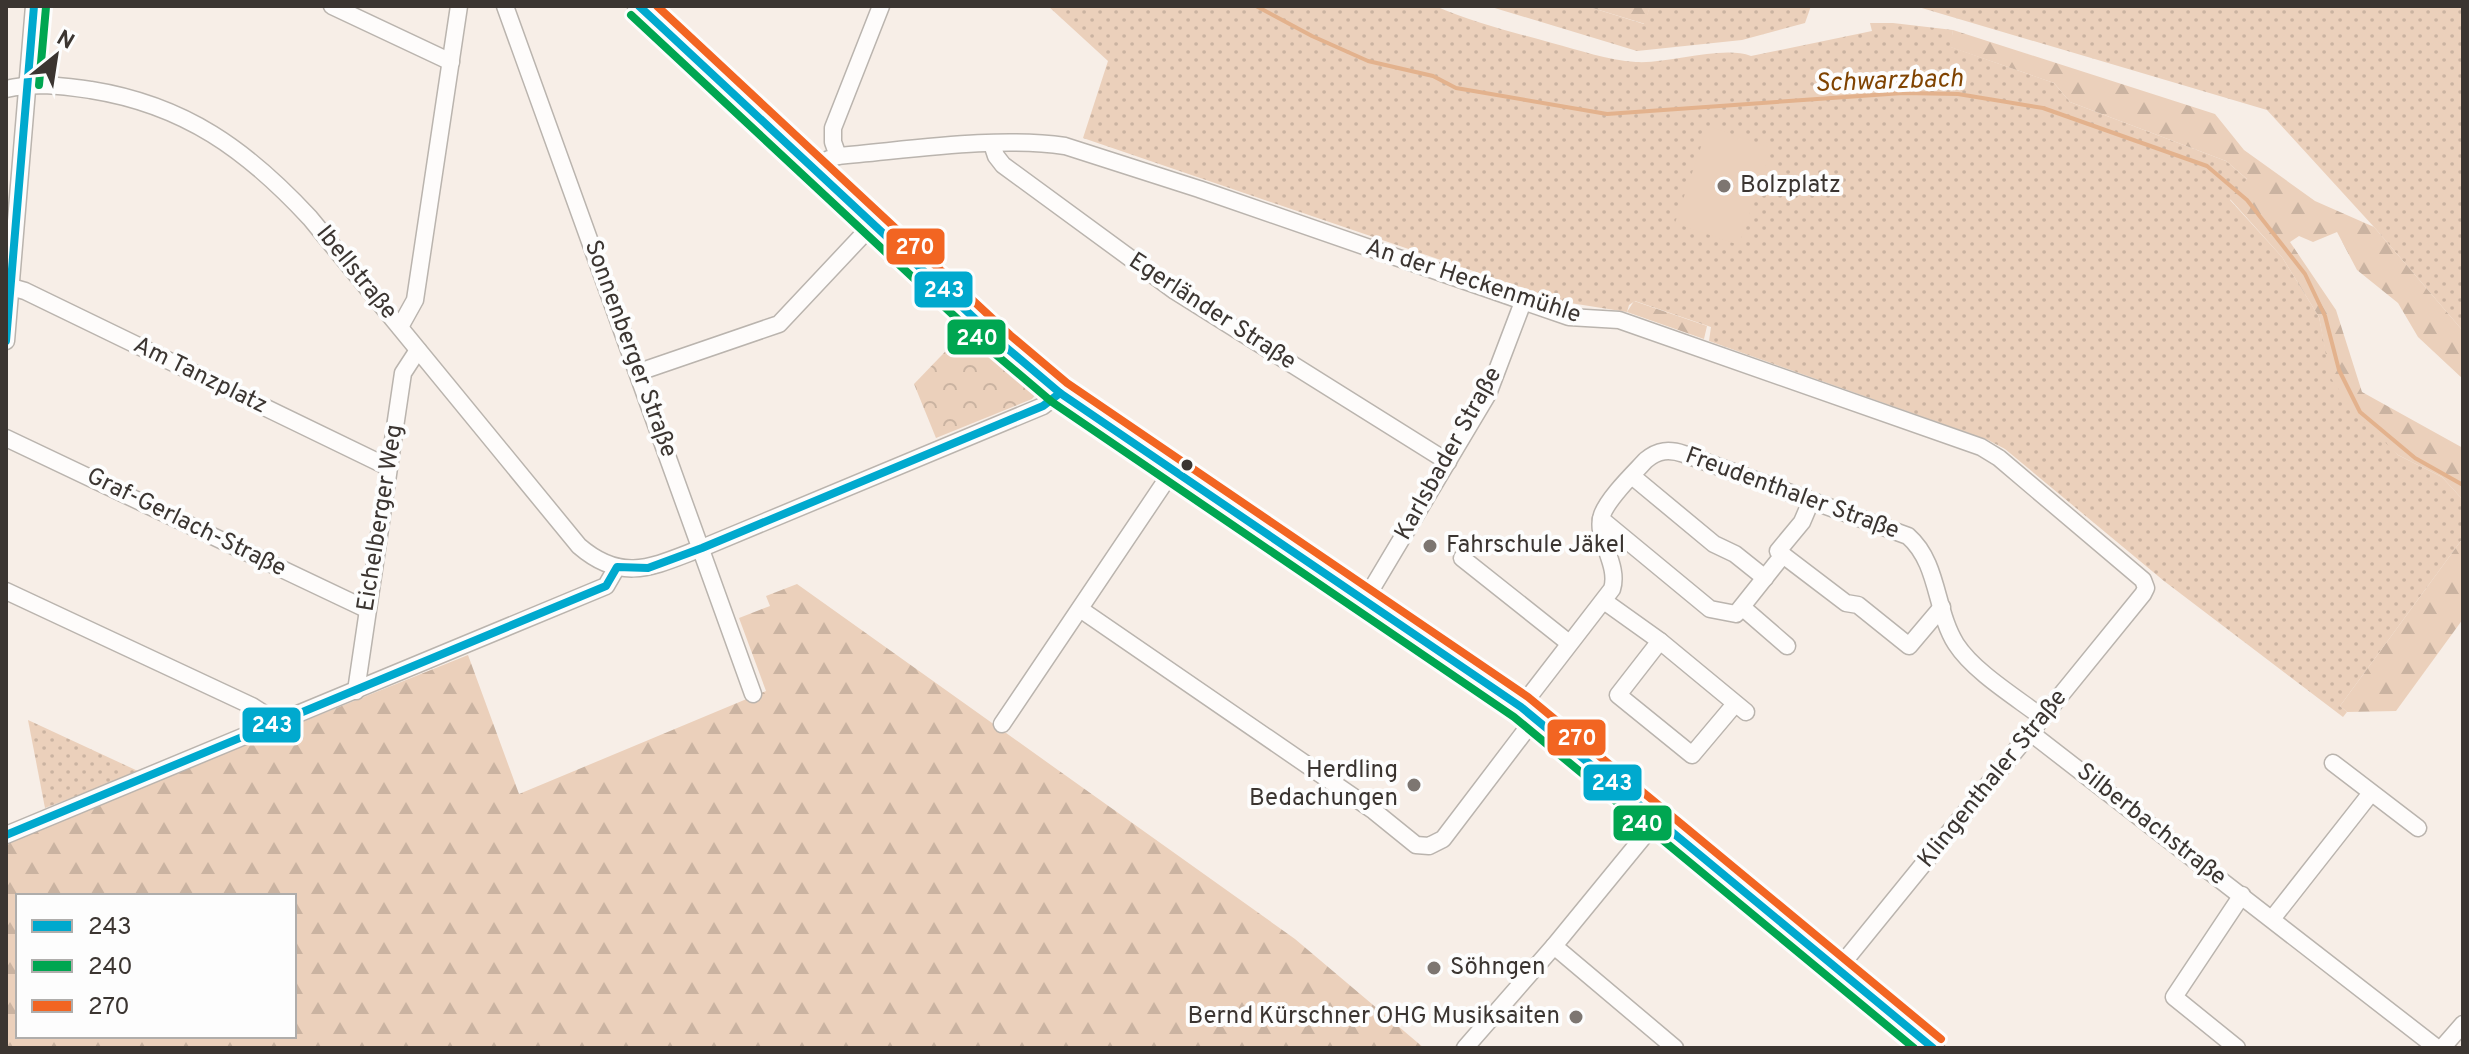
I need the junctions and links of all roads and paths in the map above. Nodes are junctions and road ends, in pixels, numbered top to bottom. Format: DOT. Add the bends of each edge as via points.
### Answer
graph roads {
  1 [pos="34,6"];
  2 [pos="332,6"];
  3 [pos="459,6"];
  4 [pos="505,6"];
  5 [pos="639,6"];
  6 [pos="881,6"];
  7 [pos="451,62"];
  8 [pos="27,84"];
  9 [pos="6,89"];
  10 [pos="992,144"];
  11 [pos="838,156"];
  12 [pos="816,171"];
  13 [pos="873,224"];
  14 [pos="11,287"];
  15 [pos="1523,302"];
  16 [pos="400,327"];
  17 [pos="6,341"];
  18 [pos="418,350"];
  19 [pos="639,372"];
  20 [pos="1060,393"];
  21 [pos="6,438"];
  22 [pos="1448,462"];
  23 [pos="388,467"];
  24 [pos="1173,470"];
  25 [pos="1632,476"];
  26 [pos="1811,501"];
  27 [pos="1601,519"];
  28 [pos="702,548"];
  29 [pos="1783,555"];
  30 [pos="1462,558"];
  31 [pos="617,567"];
  32 [pos="1765,578"];
  33 [pos="2146,588"];
  34 [pos="6,591"];
  35 [pos="1365,600"];
  36 [pos="1604,601"];
  37 [pos="1742,607"];
  38 [pos="1942,607"];
  39 [pos="366,609"];
  40 [pos="1080,609"];
  41 [pos="1660,641"];
  42 [pos="1569,643"];
  43 [pos="1787,646"];
  44 [pos="356,691"];
  45 [pos="753,694"];
  46 [pos="1528,713"];
  47 [pos="2043,718"];
  48 [pos="271,724"];
  49 [pos="1002,724"];
  50 [pos="2031,733"];
  51 [pos="2333,763"];
  52 [pos="2371,793"];
  53 [pos="1658,819"];
  54 [pos="2418,828"];
  55 [pos="6,835"];
  56 [pos="2242,895"];
  57 [pos="2272,919"];
  58 [pos="1554,946"];
  59 [pos="1838,969"];
  60 [pos="2463,1024"];
  61 [pos="1465,1048"];
  62 [pos="1675,1048"];
  63 [pos="1933,1048"];
  64 [pos="2237,1048"];
  65 [pos="2439,1048"];
  1 -- 8 [label="street"];
  2 -- 7 [label="street"];
  3 -- 7 [label="street"];
  4 -- 19 [label="street, Sonnenberger Straße"];
  5 -- 12 [label="main road"];
  6 -- 11 [label="street" via="833,128"];
  7 -- 16 [label="street" via="415,300"];
  8 -- 9 [label="street, Ibellstraße"];
  8 -- 14 [label="street"];
  8 -- 16 [label="street, Ibellstraße" via="138,101 219,137 277,182"];
  10 -- 11 [label="street, An der Heckenmühle"];
  10 -- 15 [label="street, An der Heckenmühle" via="1065,146"];
  10 -- 22 [label="street, Egerländer Straße" via="1003,165 1145,271"];
  11 -- 12 [label="street"];
  12 -- 13 [label="main road"];
  13 -- 19 [label="street" via="779,324"];
  13 -- 20 [label="main road"];
  14 -- 17 [label="street"];
  14 -- 23 [label="street, Am Tanzplatz"];
  15 -- 22 [label="street, Karlsbader Straße" via="1495,381"];
  15 -- 33 [label="street, An der Heckenmühle" via="1569,317 1619,320 1981,447 2143,580"];
  16 -- 18 [label="street, Ibellstraße"];
  18 -- 23 [label="street, Eichelberger Weg" via="403,373"];
  18 -- 31 [label="street, Ibellstraße" via="579,546"];
  19 -- 28 [label="street, Sonnenberger Straße"];
  20 -- 24 [label="main road"];
  20 -- 28 [label="street" via="1043,406"];
  21 -- 39 [label="street, Graf-Gerlach-Straße"];
  22 -- 35 [label="street, Karlsbader Straße"];
  23 -- 39 [label="street, Eichelberger Weg"];
  24 -- 35 [label="main road"];
  24 -- 40 [label="street"];
  25 -- 26 [label="street, Freudenthaler Straße" via="1654,453 1674,451"];
  25 -- 27 [label="street, Freudenthaler Straße"];
  25 -- 32 [label="street" via="1714,544"];
  26 -- 29 [label="street" via="1802,522 1778,551"];
  26 -- 38 [label="street, Freudenthaler Straße" via="1908,536 1924,553"];
  27 -- 36 [label="street" via="1615,574"];
  27 -- 37 [label="street" via="1710,609 1736,614"];
  28 -- 31 [label="street" via="648,568"];
  28 -- 45 [label="street, Sonnenberger Straße"];
  29 -- 32 [label="street"];
  29 -- 38 [label="street" via="1909,646"];
  30 -- 42 [label="street"];
  31 -- 44 [label="street" via="606,586"];
  32 -- 37 [label="street"];
  33 -- 47 [label="street, Klingenthaler Straße"];
  34 -- 48 [label="street" via="252,706"];
  35 -- 46 [label="main road"];
  36 -- 41 [label="street"];
  36 -- 42 [label="street"];
  37 -- 43 [label="street"];
  38 -- 47 [label="street, Freudenthaler Straße" via="1956,644 1968,658"];
  39 -- 44 [label="street, Eichelberger Weg"];
  40 -- 46 [label="street" via="1416,845 1443,839"];
  40 -- 49 [label="street"];
  41 -- 41 [label="street" via="1740,708 1692,755 1618,695"];
  42 -- 46 [label="street"];
  44 -- 48 [label="street"];
  46 -- 53 [label="main road"];
  47 -- 50 [label="street, Klingenthaler Straße"];
  48 -- 55 [label="street"];
  50 -- 56 [label="street, Silberbachstraße"];
  50 -- 59 [label="street, Klingenthaler Straße"];
  51 -- 52 [label="street"];
  52 -- 54 [label="street"];
  52 -- 57 [label="street"];
  53 -- 58 [label="street"];
  53 -- 59 [label="main road"];
  56 -- 57 [label="street, Silberbachstraße"];
  56 -- 64 [label="street" via="2174,997"];
  57 -- 65 [label="street, Silberbachstraße"];
  58 -- 61 [label="street"];
  58 -- 62 [label="street"];
  59 -- 63 [label="main road"];
  60 -- 65 [label="street"];
}
